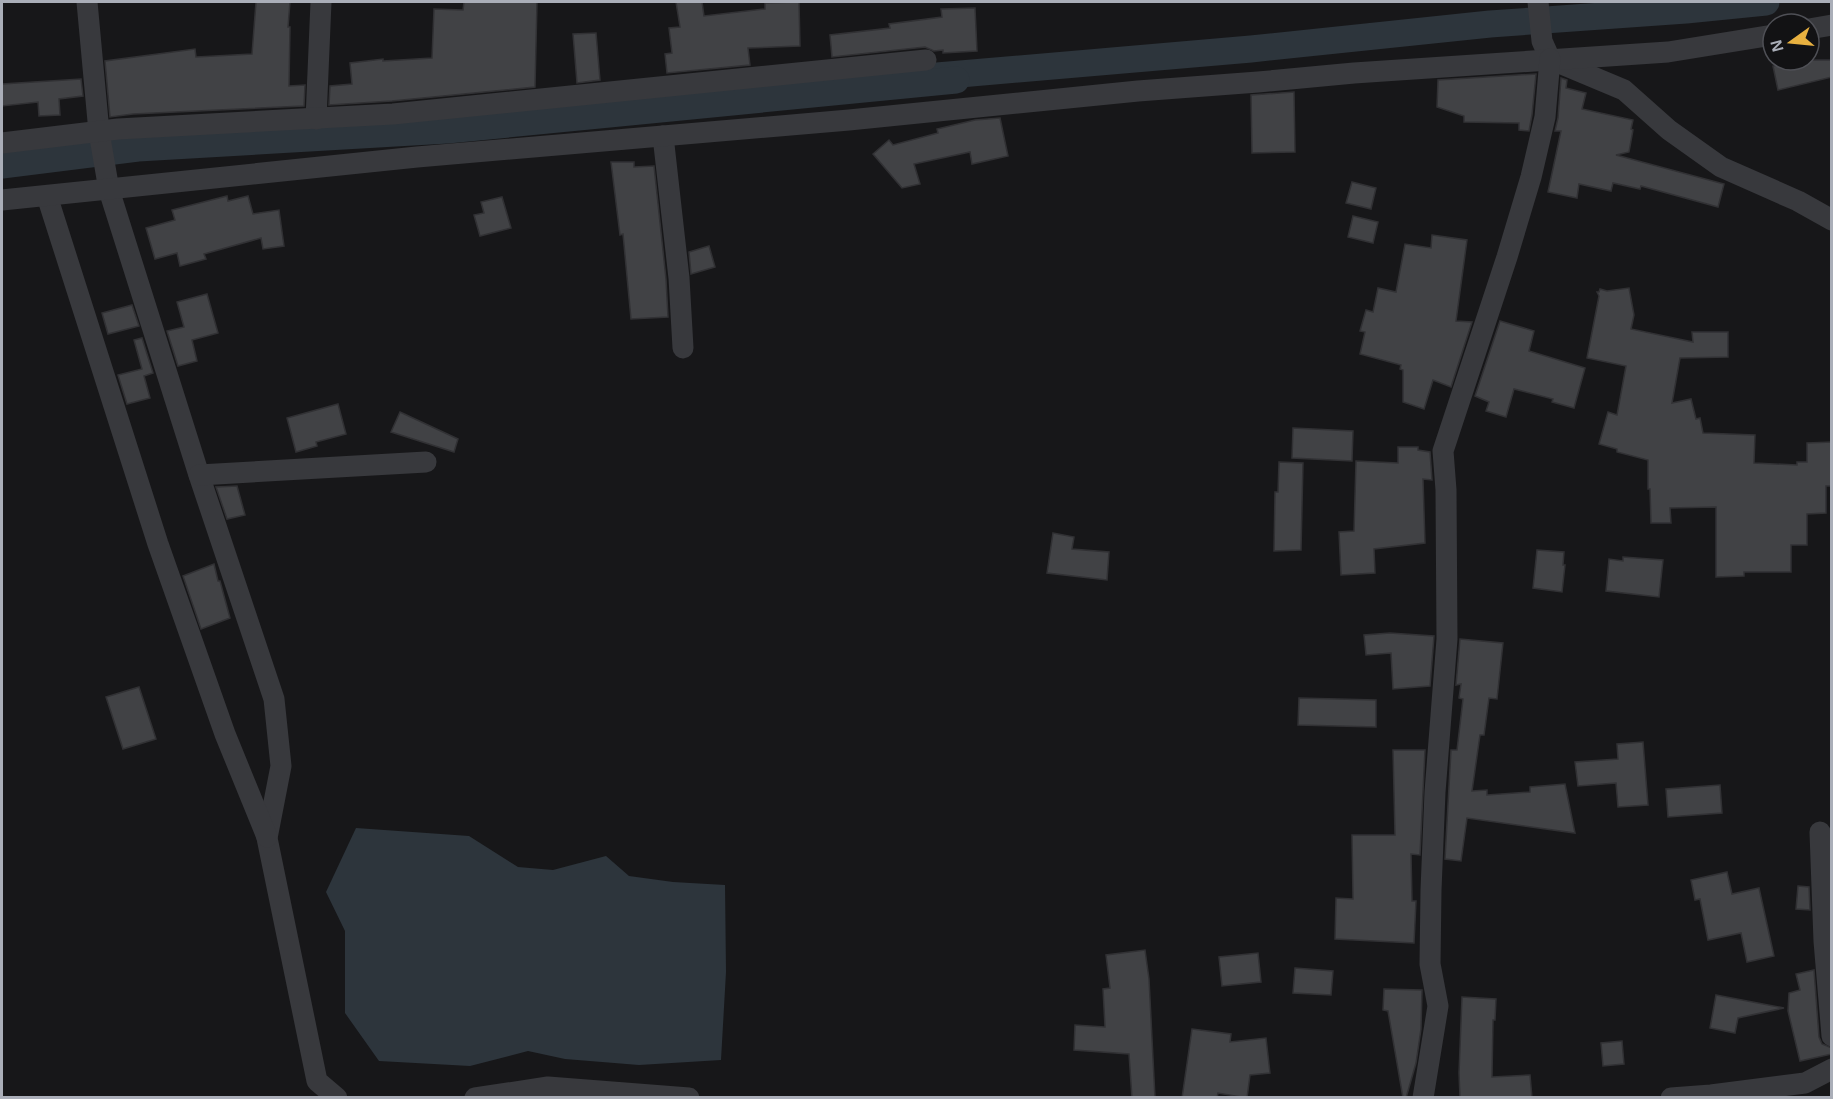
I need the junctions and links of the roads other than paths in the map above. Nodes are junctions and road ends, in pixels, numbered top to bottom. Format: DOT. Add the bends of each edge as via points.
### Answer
graph roads {
  1 [pos="87,2"];
  2 [pos="321,2"];
  3 [pos="1538,2"];
  4 [pos="1761,37"];
  5 [pos="1546,50"];
  6 [pos="926,60"];
  7 [pos="316,119"];
  8 [pos="99,132"];
  9 [pos="663,136"];
  10 [pos="2,142"];
  11 [pos="109,190"];
  12 [pos="47,196"];
  13 [pos="2,200"];
  14 [pos="1832,220"];
  15 [pos="683,348"];
  16 [pos="426,462"];
  17 [pos="199,475"];
  18 [pos="1820,832"];
  19 [pos="267,838"];
  20 [pos="1832,1036"];
  21 [pos="1832,1070"];
  22 [pos="319,1089"];
  23 [pos="337,1098"];
  24 [pos="475,1098"];
  25 [pos="689,1098"];
  26 [pos="1423,1098"];
  27 [pos="1671,1098"];
  1 -- 8 [label="street"];
  2 -- 7 [label="street"];
  3 -- 5 [label="street"];
  4 -- 5 [label="street" via="1668,52"];
  5 -- 9 [label="street" via="1354,73"];
  5 -- 14 [label="street" via="1624,90 1669,130 1721,167"];
  5 -- 26 [label="street" via="1545,117 1531,177 1443,451 1447,639 1435,792 1430,964 1437,1006"];
  6 -- 7 [label="street"];
  7 -- 8 [label="street"];
  8 -- 10 [label="street"];
  8 -- 11 [label="street"];
  9 -- 11 [label="street"];
  9 -- 15 [label="street"];
  11 -- 12 [label="street"];
  11 -- 17 [label="street"];
  12 -- 13 [label="street"];
  12 -- 19 [label="street" via="158,544 225,734"];
  16 -- 17 [label="street"];
  17 -- 19 [label="street" via="274,699 281,766"];
  18 -- 20 [label="street"];
  19 -- 22 [label="street"];
  21 -- 27 [label="street" via="1805,1083"];
  22 -- 23 [label="street"];
  24 -- 25 [label="street" via="548,1087"];
}
